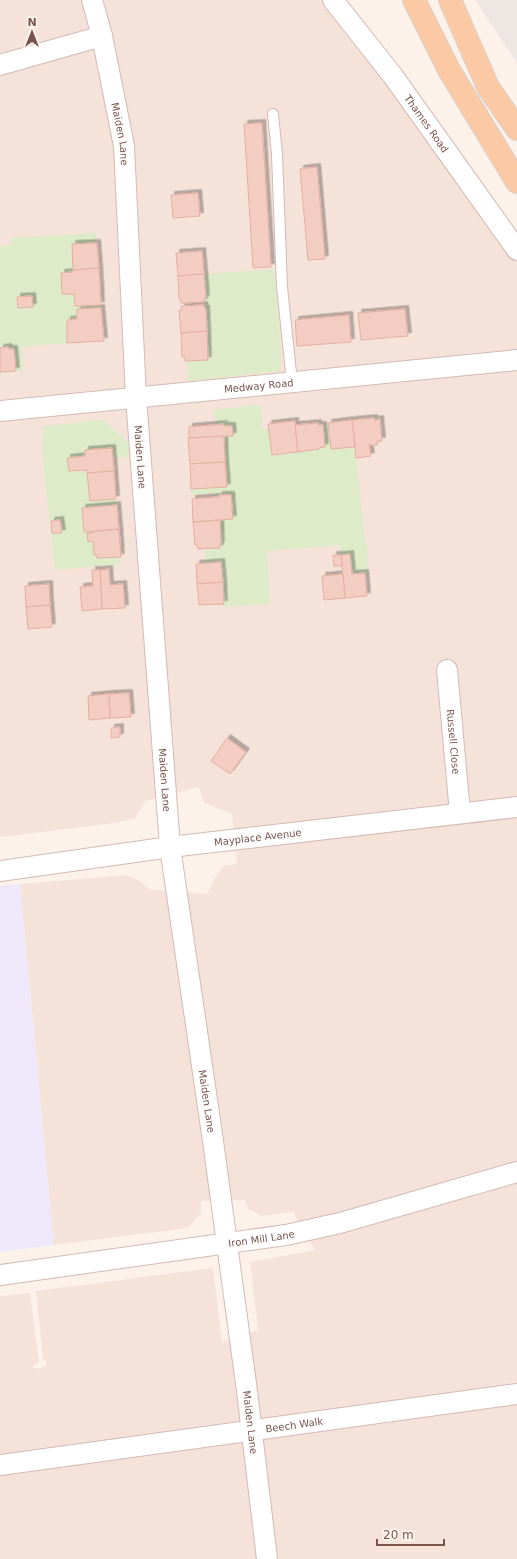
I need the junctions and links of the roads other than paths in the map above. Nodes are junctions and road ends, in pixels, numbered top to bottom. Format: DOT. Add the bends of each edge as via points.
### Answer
graph roads {
  1 [pos="92,0"];
  2 [pos="333,0"];
  3 [pos="414,0"];
  4 [pos="450,0"];
  5 [pos="102,36"];
  6 [pos="0,65"];
  7 [pos="274,114"];
  8 [pos="517,129"];
  9 [pos="517,182"];
  10 [pos="517,250"];
  11 [pos="517,360"];
  12 [pos="292,382"];
  13 [pos="136,397"];
  14 [pos="0,411"];
  15 [pos="447,670"];
  16 [pos="517,807"];
  17 [pos="460,814"];
  18 [pos="170,847"];
  19 [pos="0,871"];
  20 [pos="517,1172"];
  21 [pos="227,1242"];
  22 [pos="0,1275"];
  23 [pos="517,1394"];
  24 [pos="252,1431"];
  25 [pos="0,1465"];
  26 [pos="267,1559"];
  1 -- 5 [label="street, Maiden Lane"];
  2 -- 10 [label="street, Thames Road" via="393,76"];
  3 -- 9 [label="main road" via="449,70"];
  4 -- 8 [label="main road" via="488,87"];
  5 -- 6 [label="street"];
  5 -- 13 [label="street, Maiden Lane" via="124,146"];
  7 -- 12 [label="lane" via="282,287"];
  11 -- 12 [label="street, Medway Road"];
  12 -- 13 [label="street, Medway Road"];
  13 -- 14 [label="street, Medway Road"];
  13 -- 18 [label="street, Maiden Lane"];
  15 -- 17 [label="street, Russell Close"];
  16 -- 17 [label="street, Mayplace Avenue"];
  17 -- 18 [label="street, Mayplace Avenue"];
  18 -- 19 [label="street, Mayplace Avenue"];
  18 -- 21 [label="street, Maiden Lane"];
  20 -- 21 [label="street, Iron Mill Lane" via="340,1223 286,1235"];
  21 -- 22 [label="street, Iron Mill Lane"];
  21 -- 24 [label="street, Maiden Lane"];
  23 -- 24 [label="street, Beech Walk"];
  24 -- 25 [label="street, Beech Walk"];
  24 -- 26 [label="street, Maiden Lane"];
}
